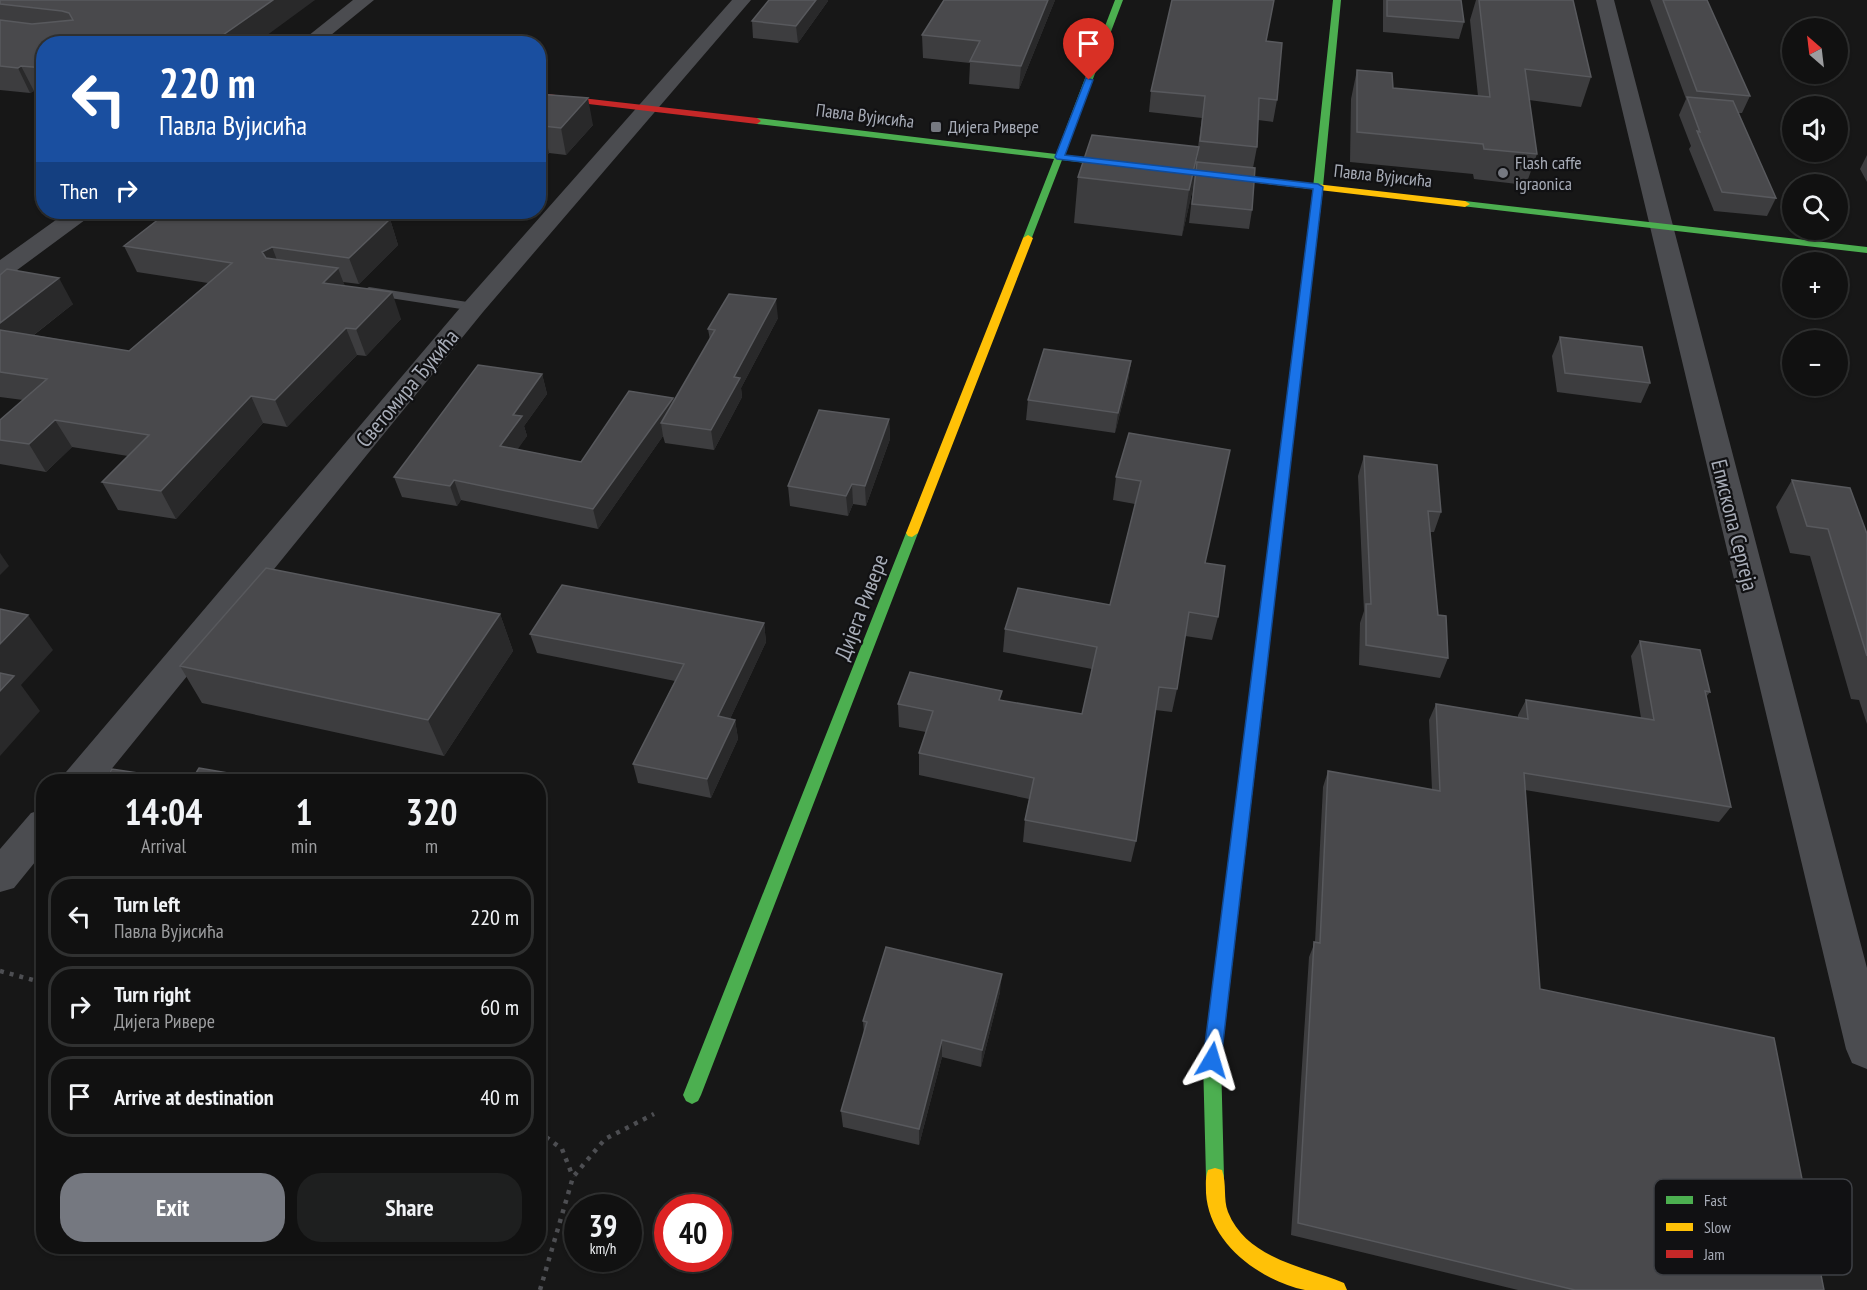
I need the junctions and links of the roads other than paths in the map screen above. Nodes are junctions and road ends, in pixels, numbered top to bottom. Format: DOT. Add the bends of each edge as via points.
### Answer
graph roads {
  1 [pos="365,0"];
  2 [pos="742,0"];
  3 [pos="1119,0"];
  4 [pos="1337,0"];
  5 [pos="1605,0"];
  6 [pos="318,36"];
  7 [pos="546,97"];
  8 [pos="650,108"];
  9 [pos="1060,157"];
  10 [pos="1142,167"];
  11 [pos="1201,173"];
  12 [pos="1318,187"];
  13 [pos="72,219"];
  14 [pos="1660,226"];
  15 [pos="1867,250"];
  16 [pos="0,272"];
  17 [pos="350,289"];
  18 [pos="474,307"];
  19 [pos="86,774"];
  20 [pos="36,833"];
  21 [pos="0,876"];
  22 [pos="1867,1049"];
  23 [pos="692,1095"];
  24 [pos="1337,1290"];
  1 -- 6 [label="street"];
  2 -- 8 [label="street, Светомира Ђукића"];
  3 -- 9 [label="street, Дијега Ривере"];
  4 -- 12 [label="street"];
  5 -- 14 [label="street, Епископа Сергеја"];
  7 -- 8 [label="street, Павла Вујисића"];
  8 -- 9 [label="street, Павла Вујисића"];
  8 -- 18 [label="street, Светомира Ђукића"];
  9 -- 10 [label="street, Павла Вујисића"];
  9 -- 23 [label="street, Дијега Ривере"];
  11 -- 12 [label="street, Павла Вујисића"];
  12 -- 14 [label="street, Павла Вујисића"];
  12 -- 24 [label="street" via="1212,1060 1220,1216 1236,1240 1260,1259 1295,1278"];
  13 -- 16 [label="street"];
  14 -- 15 [label="street, Павла Вујисића"];
  14 -- 22 [label="street, Епископа Сергеја"];
  17 -- 18 [label="lane"];
  18 -- 19 [label="street, Светомира Ђукића"];
  20 -- 21 [label="street"];
}
